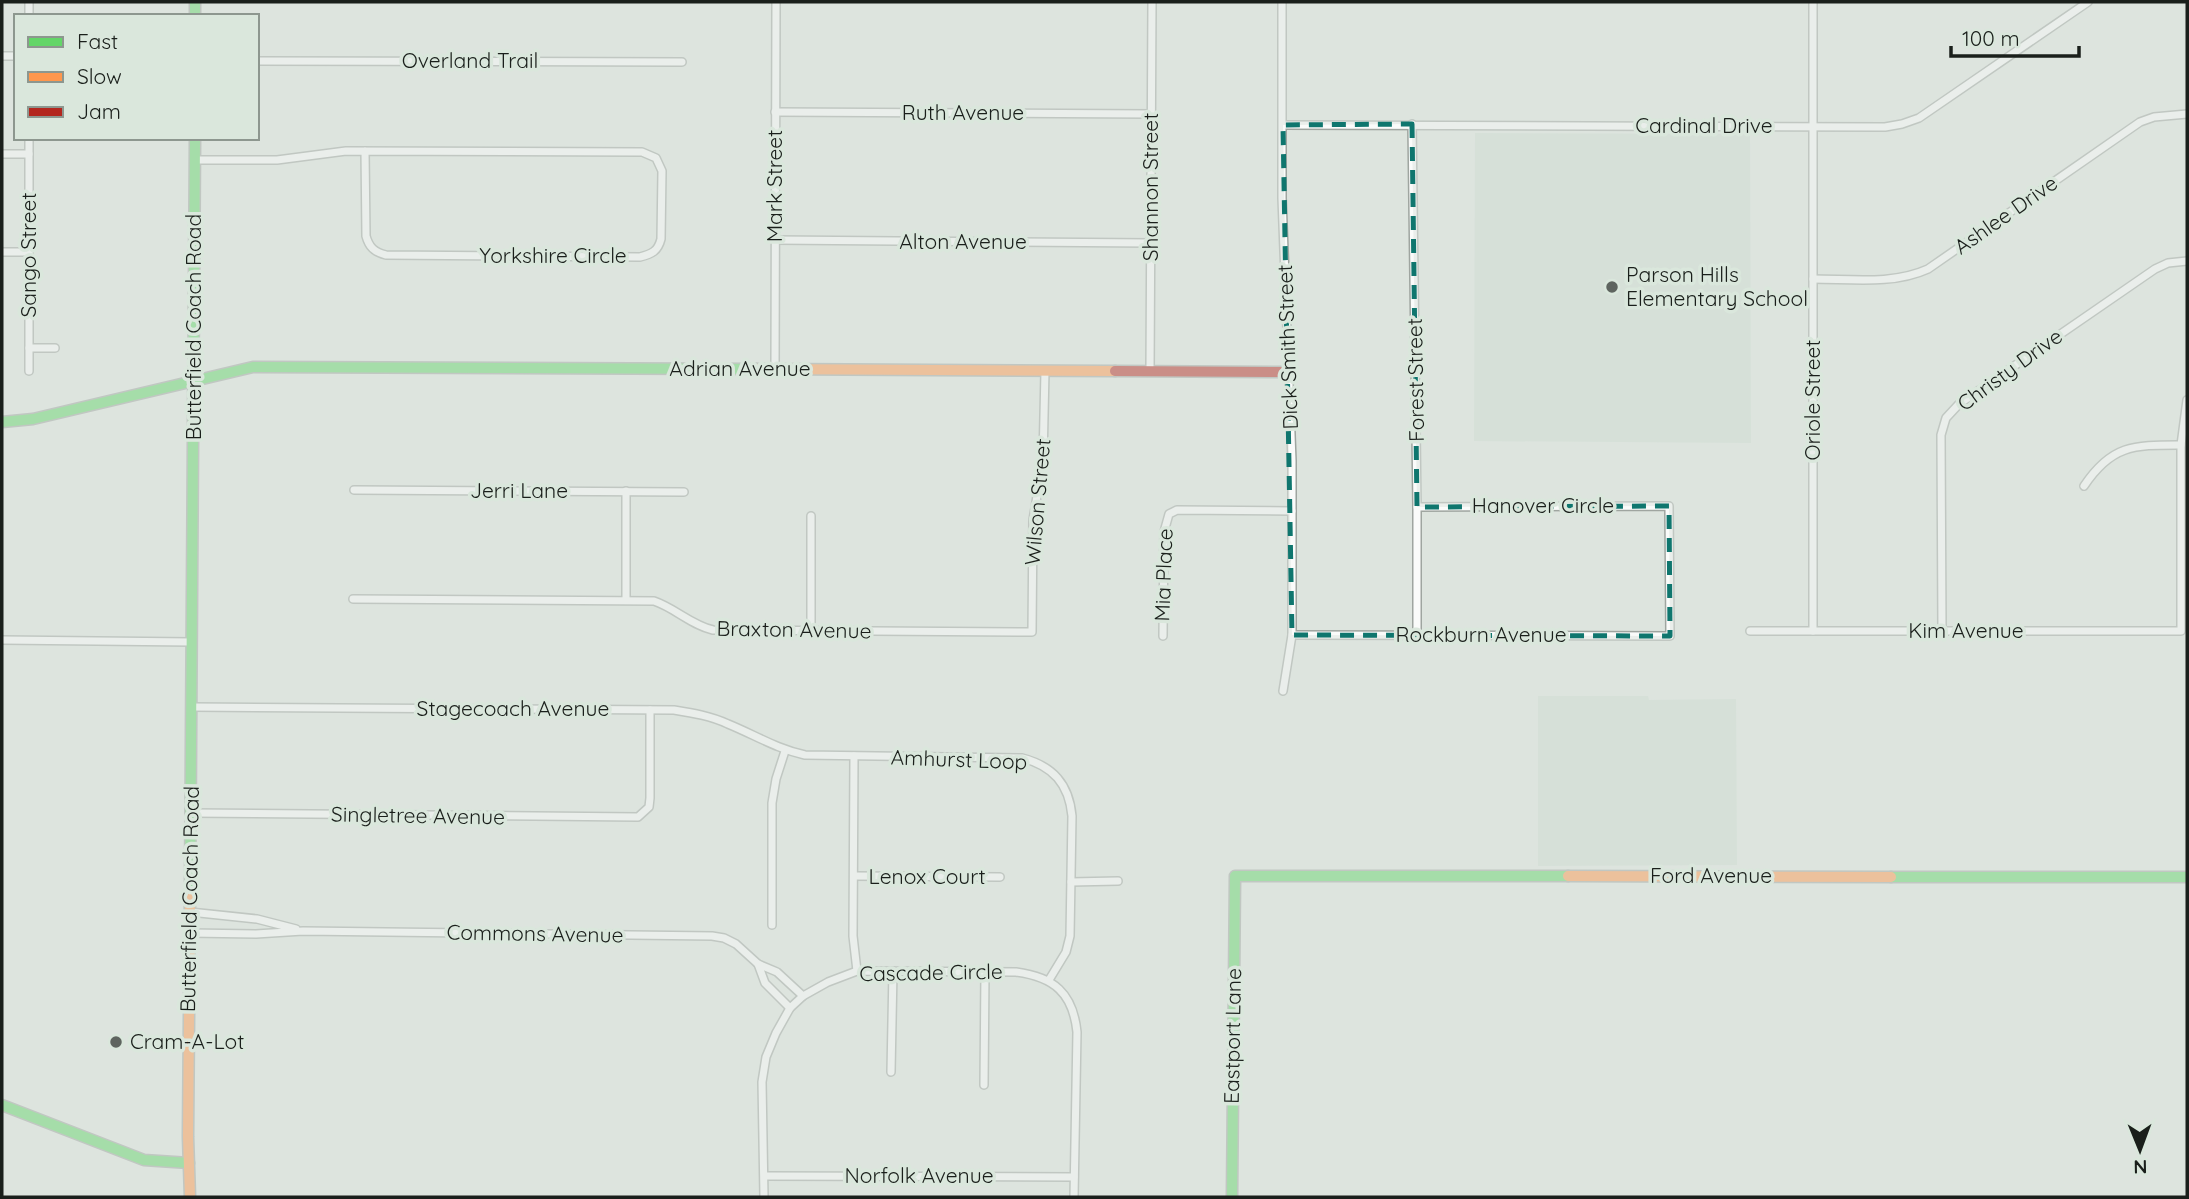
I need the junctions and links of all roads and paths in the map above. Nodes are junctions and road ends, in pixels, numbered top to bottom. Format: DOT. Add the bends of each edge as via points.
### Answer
graph roads {
  1 [pos="776,2"];
  2 [pos="1152,2"];
  3 [pos="1282,2"];
  4 [pos="1814,2"];
  5 [pos="2088,2"];
  6 [pos="259,61"];
  7 [pos="682,62"];
  8 [pos="775,112"];
  9 [pos="1151,114"];
  10 [pos="2187,114"];
  11 [pos="1412,124"];
  12 [pos="1283,125"];
  13 [pos="1813,126"];
  14 [pos="29,140"];
  15 [pos="195,140"];
  16 [pos="365,151"];
  17 [pos="2,154"];
  18 [pos="29,154"];
  19 [pos="195,160"];
  20 [pos="775,240"];
  21 [pos="1151,243"];
  22 [pos="2,252"];
  23 [pos="29,252"];
  24 [pos="2187,261"];
  25 [pos="1813,279"];
  26 [pos="29,348"];
  27 [pos="55,348"];
  28 [pos="775,369"];
  29 [pos="29,371"];
  30 [pos="1045,371"];
  31 [pos="1150,372"];
  32 [pos="1289,372"];
  33 [pos="193,381"];
  34 [pos="2187,400"];
  35 [pos="2,422"];
  36 [pos="2181,445"];
  37 [pos="2084,486"];
  38 [pos="354,490"];
  39 [pos="626,491"];
  40 [pos="684,492"];
  41 [pos="1418,507"];
  42 [pos="1292,511"];
  43 [pos="811,516"];
  44 [pos="353,599"];
  45 [pos="626,600"];
  46 [pos="811,631"];
  47 [pos="1750,631"];
  48 [pos="1813,631"];
  49 [pos="1942,631"];
  50 [pos="1032,632"];
  51 [pos="1292,635"];
  52 [pos="1417,635"];
  53 [pos="1163,636"];
  54 [pos="1670,636"];
  55 [pos="2,640"];
  56 [pos="192,642"];
  57 [pos="1283,691"];
  58 [pos="192,707"];
  59 [pos="650,710"];
  60 [pos="785,751"];
  61 [pos="826,756"];
  62 [pos="855,756"];
  63 [pos="191,813"];
  64 [pos="854,876"];
  65 [pos="1235,876"];
  66 [pos="1000,877"];
  67 [pos="2187,877"];
  68 [pos="1118,881"];
  69 [pos="1071,882"];
  70 [pos="190,912"];
  71 [pos="772,925"];
  72 [pos="303,931"];
  73 [pos="190,933"];
  74 [pos="758,964"];
  75 [pos="857,971"];
  76 [pos="892,971"];
  77 [pos="985,972"];
  78 [pos="1049,980"];
  79 [pos="803,996"];
  80 [pos="790,1008"];
  81 [pos="891,1072"];
  82 [pos="984,1085"];
  83 [pos="2,1105"];
  84 [pos="189,1163"];
  85 [pos="765,1176"];
  86 [pos="1074,1177"];
  87 [pos="190,1197"];
  88 [pos="764,1197"];
  89 [pos="1074,1197"];
  90 [pos="1232,1197"];
  1 -- 8 [label="street, Mark Street"];
  2 -- 9 [label="street, Shannon Street"];
  3 -- 12 [label="street, Dick Smith Street"];
  4 -- 13 [label="street, Oriole Street"];
  5 -- 13 [label="street, Cardinal Drive" via="1919,118 1885,127"];
  6 -- 7 [label="street, Overland Trail"];
  8 -- 9 [label="street, Ruth Avenue"];
  8 -- 20 [label="street, Mark Street"];
  9 -- 21 [label="street, Shannon Street"];
  10 -- 25 [label="street, Ashlee Drive" via="2140,122 1928,270 1899,278"];
  11 -- 12 [label="street, Cardinal Drive"];
  11 -- 13 [label="street, Cardinal Drive"];
  11 -- 41 [label="street, Forest Street"];
  12 -- 32 [label="street, Dick Smith Street"];
  13 -- 25 [label="street, Oriole Street"];
  14 -- 18 [label="street, Sango Street"];
  15 -- 19 [label="street, Butterfield Coach Road"];
  16 -- 16 [label="street, Yorkshire Circle" via="649,154 662,171 659,246 640,257 378,253 366,236"];
  16 -- 19 [label="street, Yorkshire Circle" via="277,160"];
  17 -- 18 [label="street"];
  18 -- 23 [label="street, Sango Street"];
  19 -- 33 [label="street, Butterfield Coach Road"];
  20 -- 21 [label="street, Alton Avenue"];
  20 -- 28 [label="street, Mark Street"];
  21 -- 31 [label="street, Shannon Street"];
  22 -- 23 [label="street"];
  23 -- 26 [label="street, Sango Street"];
  24 -- 49 [label="street, Christy Drive" via="2155,269 1959,404 1946,418 1941,435"];
  25 -- 48 [label="street, Oriole Street"];
  26 -- 27 [label="street"];
  26 -- 29 [label="street, Sango Street"];
  28 -- 30 [label="street, Adrian Avenue"];
  28 -- 33 [label="street, Adrian Avenue" via="253,367"];
  30 -- 31 [label="street, Adrian Avenue"];
  30 -- 50 [label="street, Wilson Street" via="1043,460 1033,520"];
  31 -- 32 [label="street, Adrian Avenue"];
  32 -- 42 [label="street, Dick Smith Street"];
  33 -- 35 [label="street, Adrian Avenue" via="33,419"];
  33 -- 56 [label="street, Butterfield Coach Road"];
  34 -- 36 [label="street"];
  36 -- 37 [label="street" via="2143,445 2118,453 2097,466"];
  36 -- 49 [label="street, Kim Avenue" via="2181,631"];
  38 -- 39 [label="street, Jerri Lane"];
  39 -- 40 [label="street, Jerri Lane"];
  39 -- 45 [label="street"];
  41 -- 52 [label="street, Forest Street"];
  41 -- 54 [label="street, Hanover Circle" via="1670,506"];
  42 -- 51 [label="street, Dick Smith Street"];
  42 -- 53 [label="street, Mia Place" via="1177,510 1169,514 1164,532"];
  43 -- 46 [label="street"];
  44 -- 45 [label="street, Braxton Avenue"];
  45 -- 46 [label="street, Braxton Avenue" via="654,601 713,630"];
  46 -- 50 [label="street, Braxton Avenue"];
  47 -- 48 [label="street, Kim Avenue"];
  48 -- 49 [label="street, Kim Avenue"];
  51 -- 52 [label="street, Rockburn Avenue"];
  51 -- 57 [label="street, Dick Smith Street"];
  52 -- 54 [label="street, Rockburn Avenue"];
  55 -- 56 [label="street"];
  56 -- 58 [label="street, Butterfield Coach Road"];
  58 -- 59 [label="street, Stagecoach Avenue"];
  58 -- 63 [label="street, Butterfield Coach Road"];
  59 -- 60 [label="street, Stagecoach Avenue" via="707,716"];
  59 -- 63 [label="street, Singletree Avenue" via="650,798 645,813 630,818"];
  60 -- 61 [label="street, Stagecoach Avenue"];
  60 -- 71 [label="street" via="772,803"];
  61 -- 62 [label="street, Amhurst Loop"];
  62 -- 64 [label="street"];
  62 -- 69 [label="street, Amhurst Loop" via="1022,758 1047,768 1058,776 1071,802"];
  63 -- 70 [label="street, Butterfield Coach Road"];
  64 -- 66 [label="street, Lenox Court"];
  64 -- 75 [label="street"];
  65 -- 67 [label="street, Ford Avenue"];
  65 -- 90 [label="street, Eastport Lane"];
  68 -- 69 [label="street"];
  69 -- 78 [label="street, Amhurst Loop" via="1070,936"];
  70 -- 72 [label="street, Commons Avenue" via="257,919"];
  70 -- 73 [label="street, Butterfield Coach Road"];
  72 -- 73 [label="street, Commons Avenue"];
  72 -- 74 [label="street, Commons Avenue" via="712,936 736,944"];
  73 -- 84 [label="street, Butterfield Coach Road"];
  74 -- 79 [label="street, Commons Avenue" via="777,972"];
  74 -- 80 [label="street, Commons Avenue" via="765,983"];
  75 -- 76 [label="street, Cascade Circle"];
  75 -- 79 [label="street, Cascade Circle"];
  76 -- 77 [label="street, Cascade Circle"];
  76 -- 81 [label="street"];
  77 -- 78 [label="street, Cascade Circle" via="1033,974"];
  77 -- 82 [label="street"];
  78 -- 86 [label="street" via="1076,1016"];
  79 -- 80 [label="street, Cascade Circle"];
  80 -- 85 [label="street, Cascade Circle" via="766,1058 762,1082"];
  83 -- 84 [label="street" via="144,1160"];
  84 -- 87 [label="street, Butterfield Coach Road"];
  85 -- 86 [label="street, Norfolk Avenue"];
  85 -- 88 [label="street, Cascade Circle"];
  86 -- 89 [label="street"];
}
